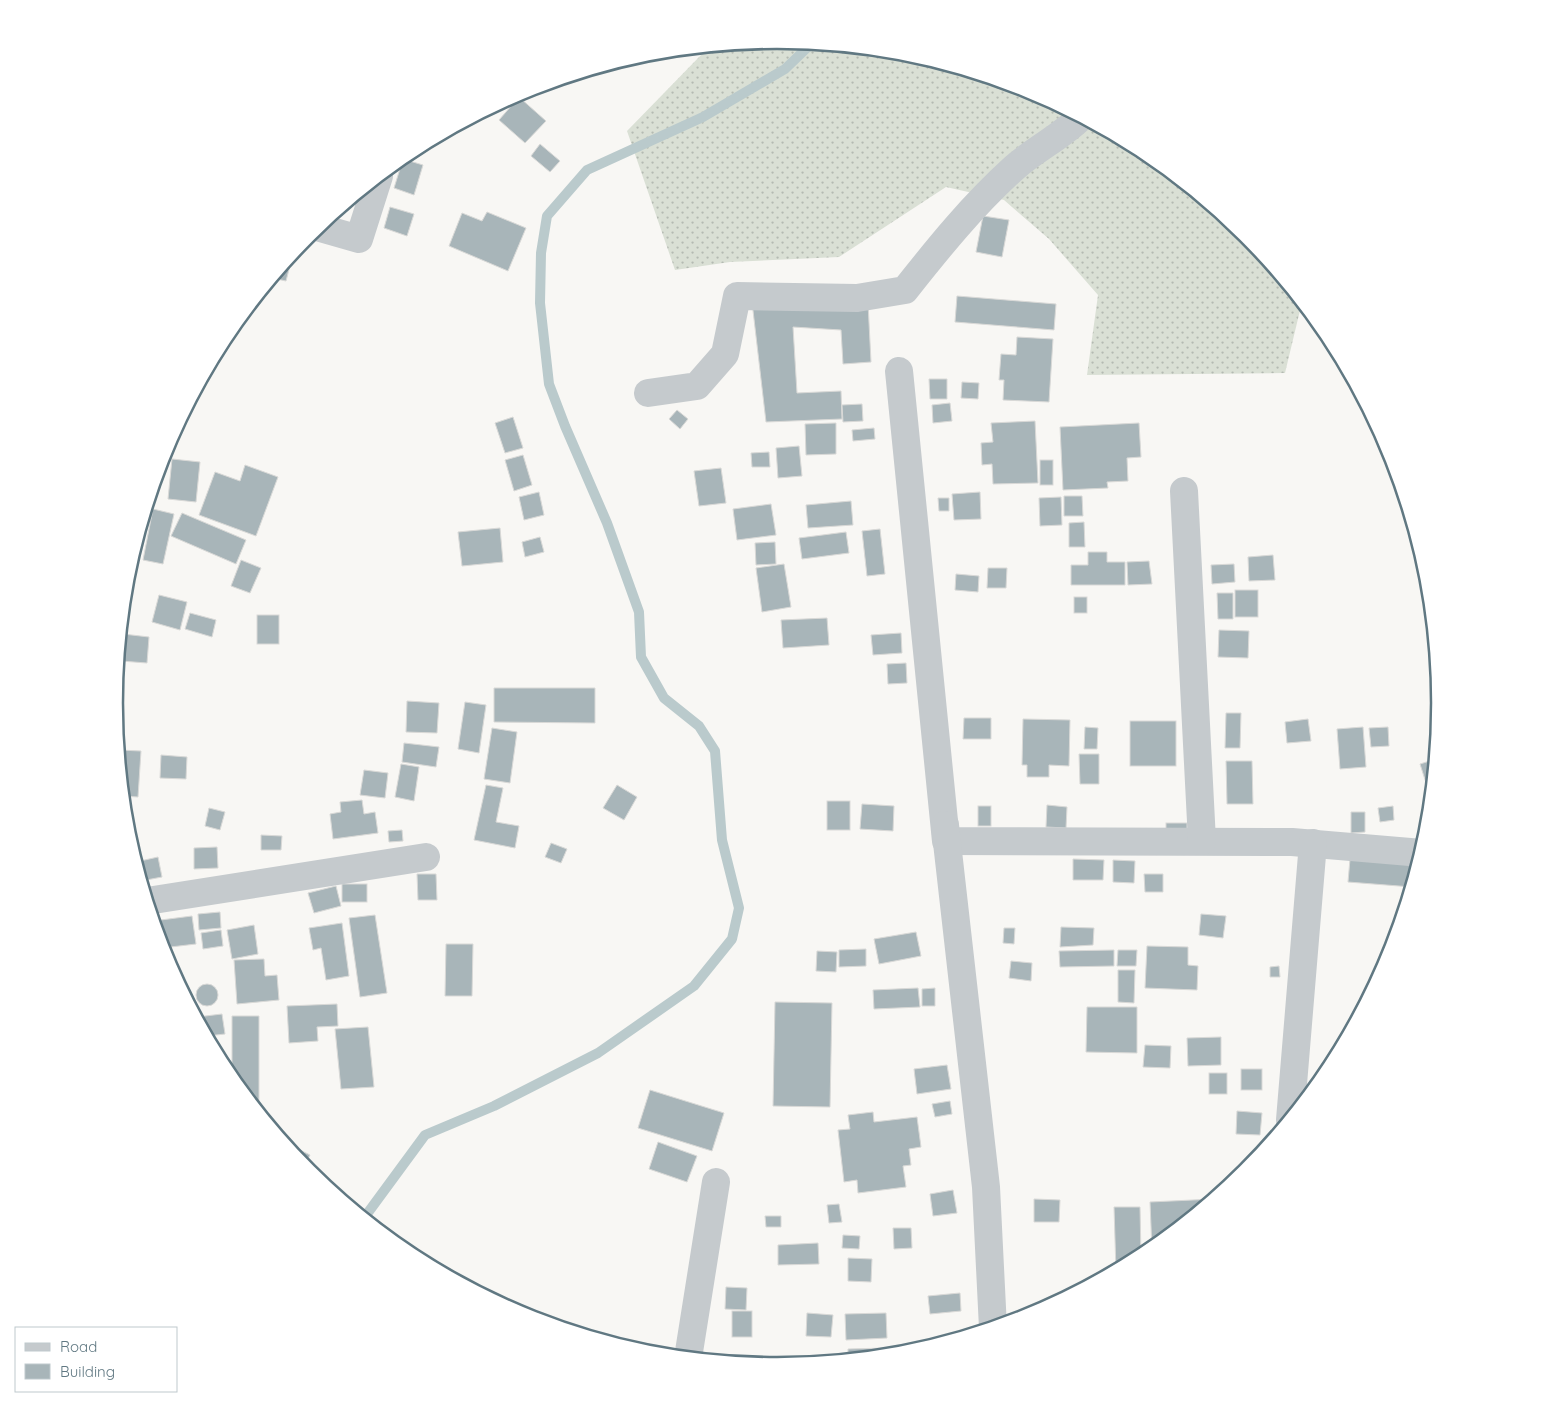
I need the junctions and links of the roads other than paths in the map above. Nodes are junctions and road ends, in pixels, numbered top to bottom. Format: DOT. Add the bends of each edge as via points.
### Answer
graph roads {
  1 [pos="1073,125"];
  2 [pos="375,187"];
  3 [pos="326,230"];
  4 [pos="899,371"];
  5 [pos="648,393"];
  6 [pos="1184,491"];
  7 [pos="942,673"];
  8 [pos="946,841"];
  9 [pos="1202,841"];
  10 [pos="1313,843"];
  11 [pos="1415,852"];
  12 [pos="426,858"];
  13 [pos="153,900"];
  14 [pos="1291,1109"];
  15 [pos="716,1182"];
  16 [pos="994,1322"];
  17 [pos="689,1352"];
  1 -- 5 [label="street" via="1016,166 960,220 905,290 857,298 737,296 725,354 697,386"];
  2 -- 3 [label="street" via="359,238"];
  4 -- 8 [label="street"];
  6 -- 9 [label="street"];
  7 -- 8 [label="street"];
  8 -- 9 [label="street"];
  8 -- 16 [label="street" via="986,1187"];
  9 -- 10 [label="street"];
  10 -- 11 [label="street"];
  10 -- 14 [label="street"];
  12 -- 13 [label="street"];
  15 -- 17 [label="street"];
}
